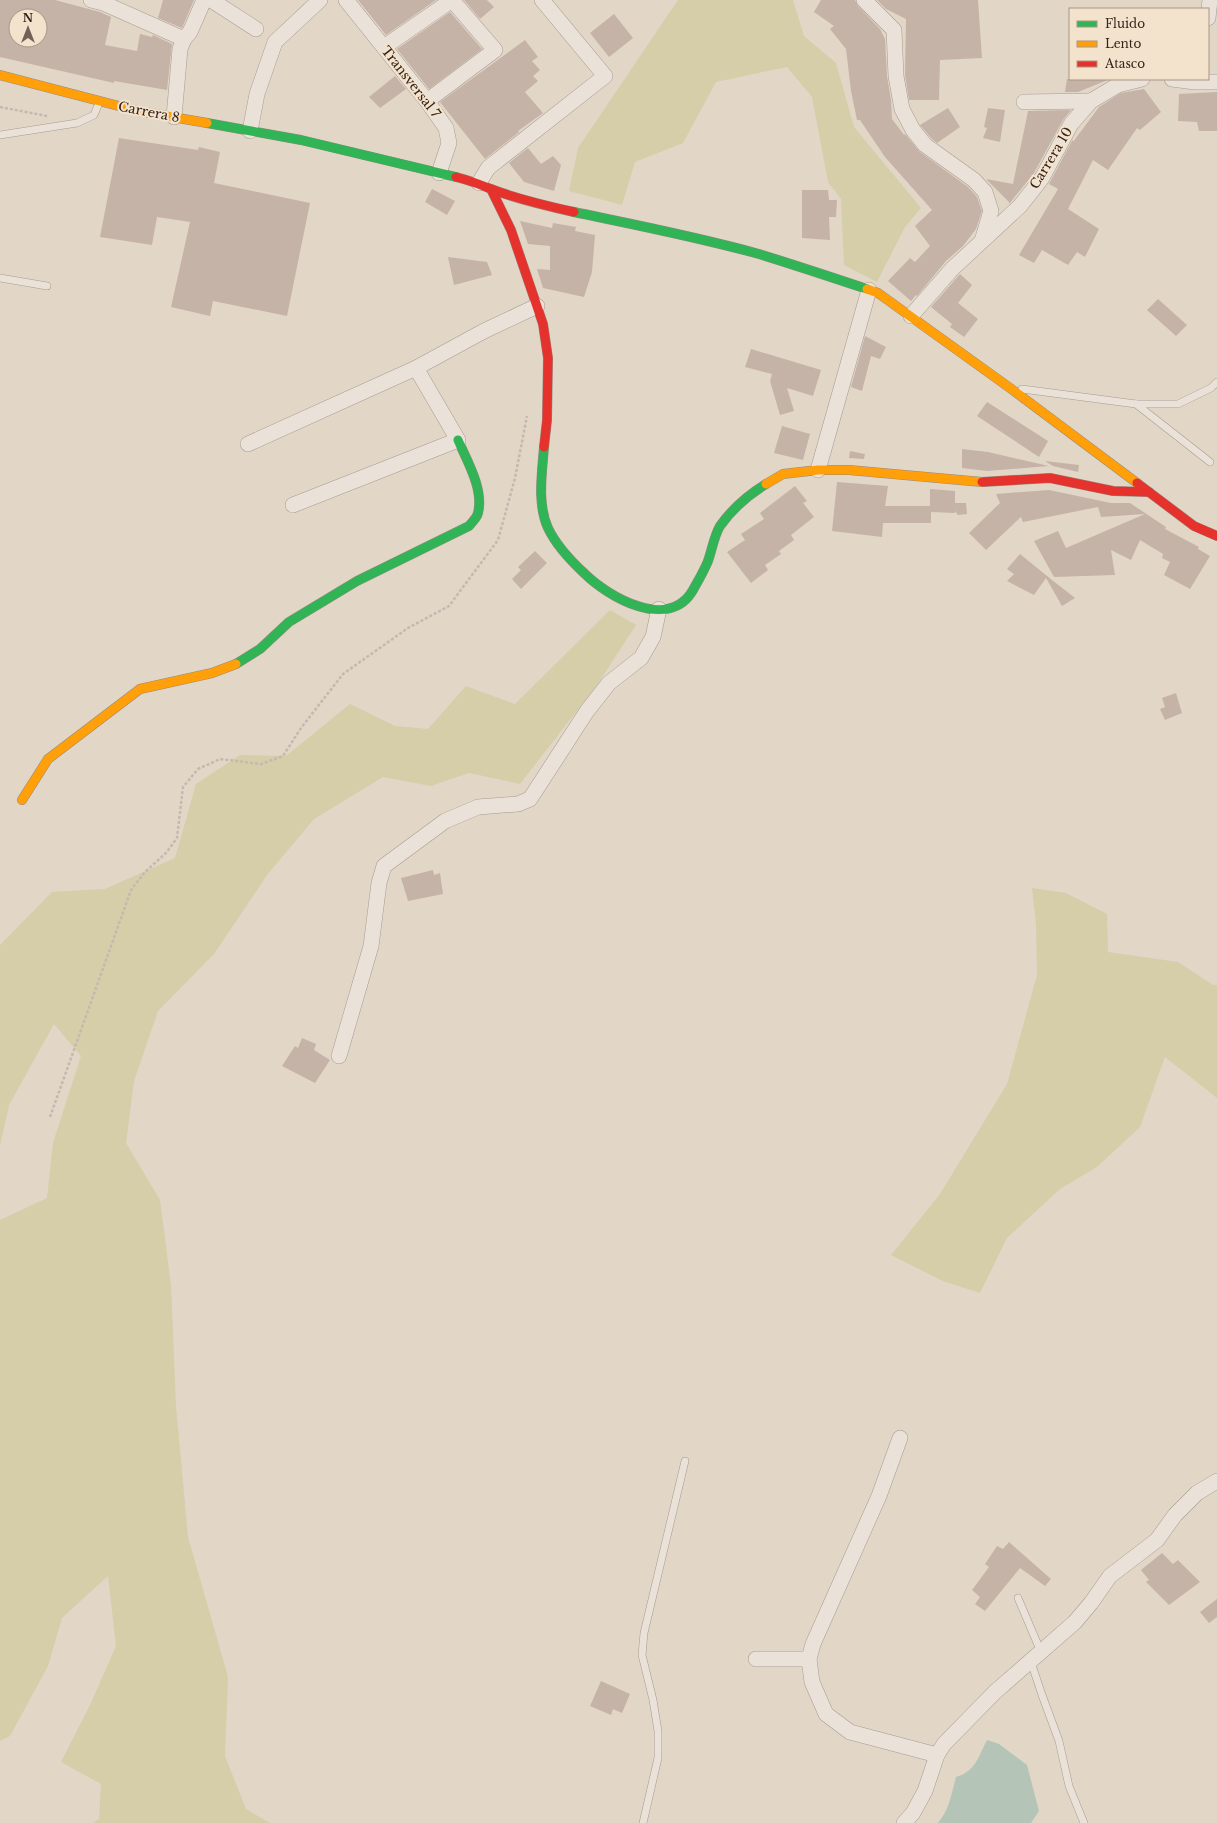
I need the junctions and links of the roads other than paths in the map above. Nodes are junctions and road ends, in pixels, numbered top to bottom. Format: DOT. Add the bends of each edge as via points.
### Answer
graph roads {
  1 [pos="204,0"];
  2 [pos="212,0"];
  3 [pos="320,0"];
  4 [pos="346,0"];
  5 [pos="542,0"];
  6 [pos="864,0"];
  7 [pos="97,1"];
  8 [pos="256,29"];
  9 [pos="184,39"];
  10 [pos="384,47"];
  11 [pos="0,75"];
  12 [pos="1138,80"];
  13 [pos="1180,80"];
  14 [pos="1217,82"];
  15 [pos="427,100"];
  16 [pos="1092,100"];
  17 [pos="100,101"];
  18 [pos="1024,102"];
  19 [pos="174,117"];
  20 [pos="250,131"];
  21 [pos="0,135"];
  22 [pos="439,173"];
  23 [pos="485,186"];
  24 [pos="981,243"];
  25 [pos="0,278"];
  26 [pos="47,286"];
  27 [pos="869,290"];
  28 [pos="536,306"];
  29 [pos="911,316"];
  30 [pos="416,368"];
  31 [pos="1217,382"];
  32 [pos="1010,388"];
  33 [pos="1136,404"];
  34 [pos="458,440"];
  35 [pos="248,444"];
  36 [pos="1210,462"];
  37 [pos="818,470"];
  38 [pos="1149,492"];
  39 [pos="293,505"];
  40 [pos="1217,536"];
  41 [pos="659,610"];
  42 [pos="22,800"];
  43 [pos="339,1056"];
  44 [pos="900,1438"];
  45 [pos="685,1461"];
  46 [pos="1217,1481"];
  47 [pos="1018,1598"];
  48 [pos="1036,1657"];
  49 [pos="756,1659"];
  50 [pos="809,1659"];
  51 [pos="937,1755"];
  52 [pos="644,1823"];
  53 [pos="904,1823"];
  54 [pos="1084,1823"];
  1 -- 9 [label="street" via="190,32"];
  2 -- 8 [label="street"];
  3 -- 20 [label="street" via="275,42 257,94"];
  4 -- 10 [label="street, Transversal 7"];
  5 -- 23 [label="street" via="605,76 488,168"];
  6 -- 24 [label="street" via="894,30 896,76 902,109 913,130 925,146 974,180 985,192 992,211"];
  7 -- 9 [label="street"];
  9 -- 19 [label="street" via="180,49"];
  10 -- 15 [label="street, Transversal 7"];
  10 -- 15 [label="street" via="452,0 495,50"];
  11 -- 17 [label="street, Carrera 8"];
  12 -- 16 [label="street, Carrera 10" via="1118,85"];
  13 -- 14 [label="street"];
  15 -- 22 [label="street, Transversal 7" via="446,128 449,143"];
  16 -- 18 [label="street"];
  16 -- 24 [label="street, Carrera 10" via="1071,124 1042,178 1020,206"];
  17 -- 19 [label="street, Carrera 8"];
  17 -- 21 [label="lane" via="94,115 77,123"];
  19 -- 20 [label="street, Carrera 8"];
  20 -- 22 [label="street, Carrera 8" via="301,140"];
  22 -- 23 [label="street, Carrera 8"];
  23 -- 27 [label="street, Carrera 8" via="548,206 758,254"];
  23 -- 28 [label="street" via="511,230"];
  24 -- 29 [label="street, Carrera 10" via="952,269"];
  25 -- 26 [label="lane"];
  27 -- 29 [label="street, Carrera 8" via="878,293"];
  27 -- 37 [label="street"];
  28 -- 30 [label="street"];
  28 -- 41 [label="street" via="548,358 547,420 541,482 548,528 569,559 594,583 613,595 644,608"];
  29 -- 32 [label="street, Carrera 8"];
  30 -- 34 [label="street"];
  30 -- 35 [label="street"];
  31 -- 33 [label="lane" via="1178,404"];
  32 -- 33 [label="lane"];
  32 -- 38 [label="street, Carrera 8"];
  33 -- 36 [label="lane"];
  34 -- 39 [label="street"];
  34 -- 42 [label="street" via="479,499 477,514 469,526 357,581 289,622 260,649 237,662 212,674 140,689 48,759"];
  37 -- 38 [label="street" via="849,470 986,483 1050,478 1113,490"];
  37 -- 41 [label="street" via="783,474 737,505 719,528 708,561 692,592 678,606"];
  38 -- 40 [label="street, Carrera 8" via="1194,526"];
  41 -- 43 [label="street" via="654,637 641,658 610,683 586,711 530,799 518,804 478,807 445,821 384,866 379,883 371,946"];
  44 -- 50 [label="street" via="879,1496 813,1644"];
  45 -- 52 [label="lane" via="644,1633 642,1655 654,1700 658,1758"];
  46 -- 48 [label="street" via="1197,1493 1175,1515 1157,1540 1110,1576 1075,1622"];
  47 -- 48 [label="lane"];
  48 -- 51 [label="street" via="995,1692 944,1744"];
  48 -- 54 [label="lane" via="1042,1695 1060,1740 1069,1786"];
  49 -- 50 [label="street"];
  50 -- 51 [label="street" via="812,1682 826,1714 850,1732"];
  51 -- 53 [label="street" via="925,1791 913,1813"];
}
